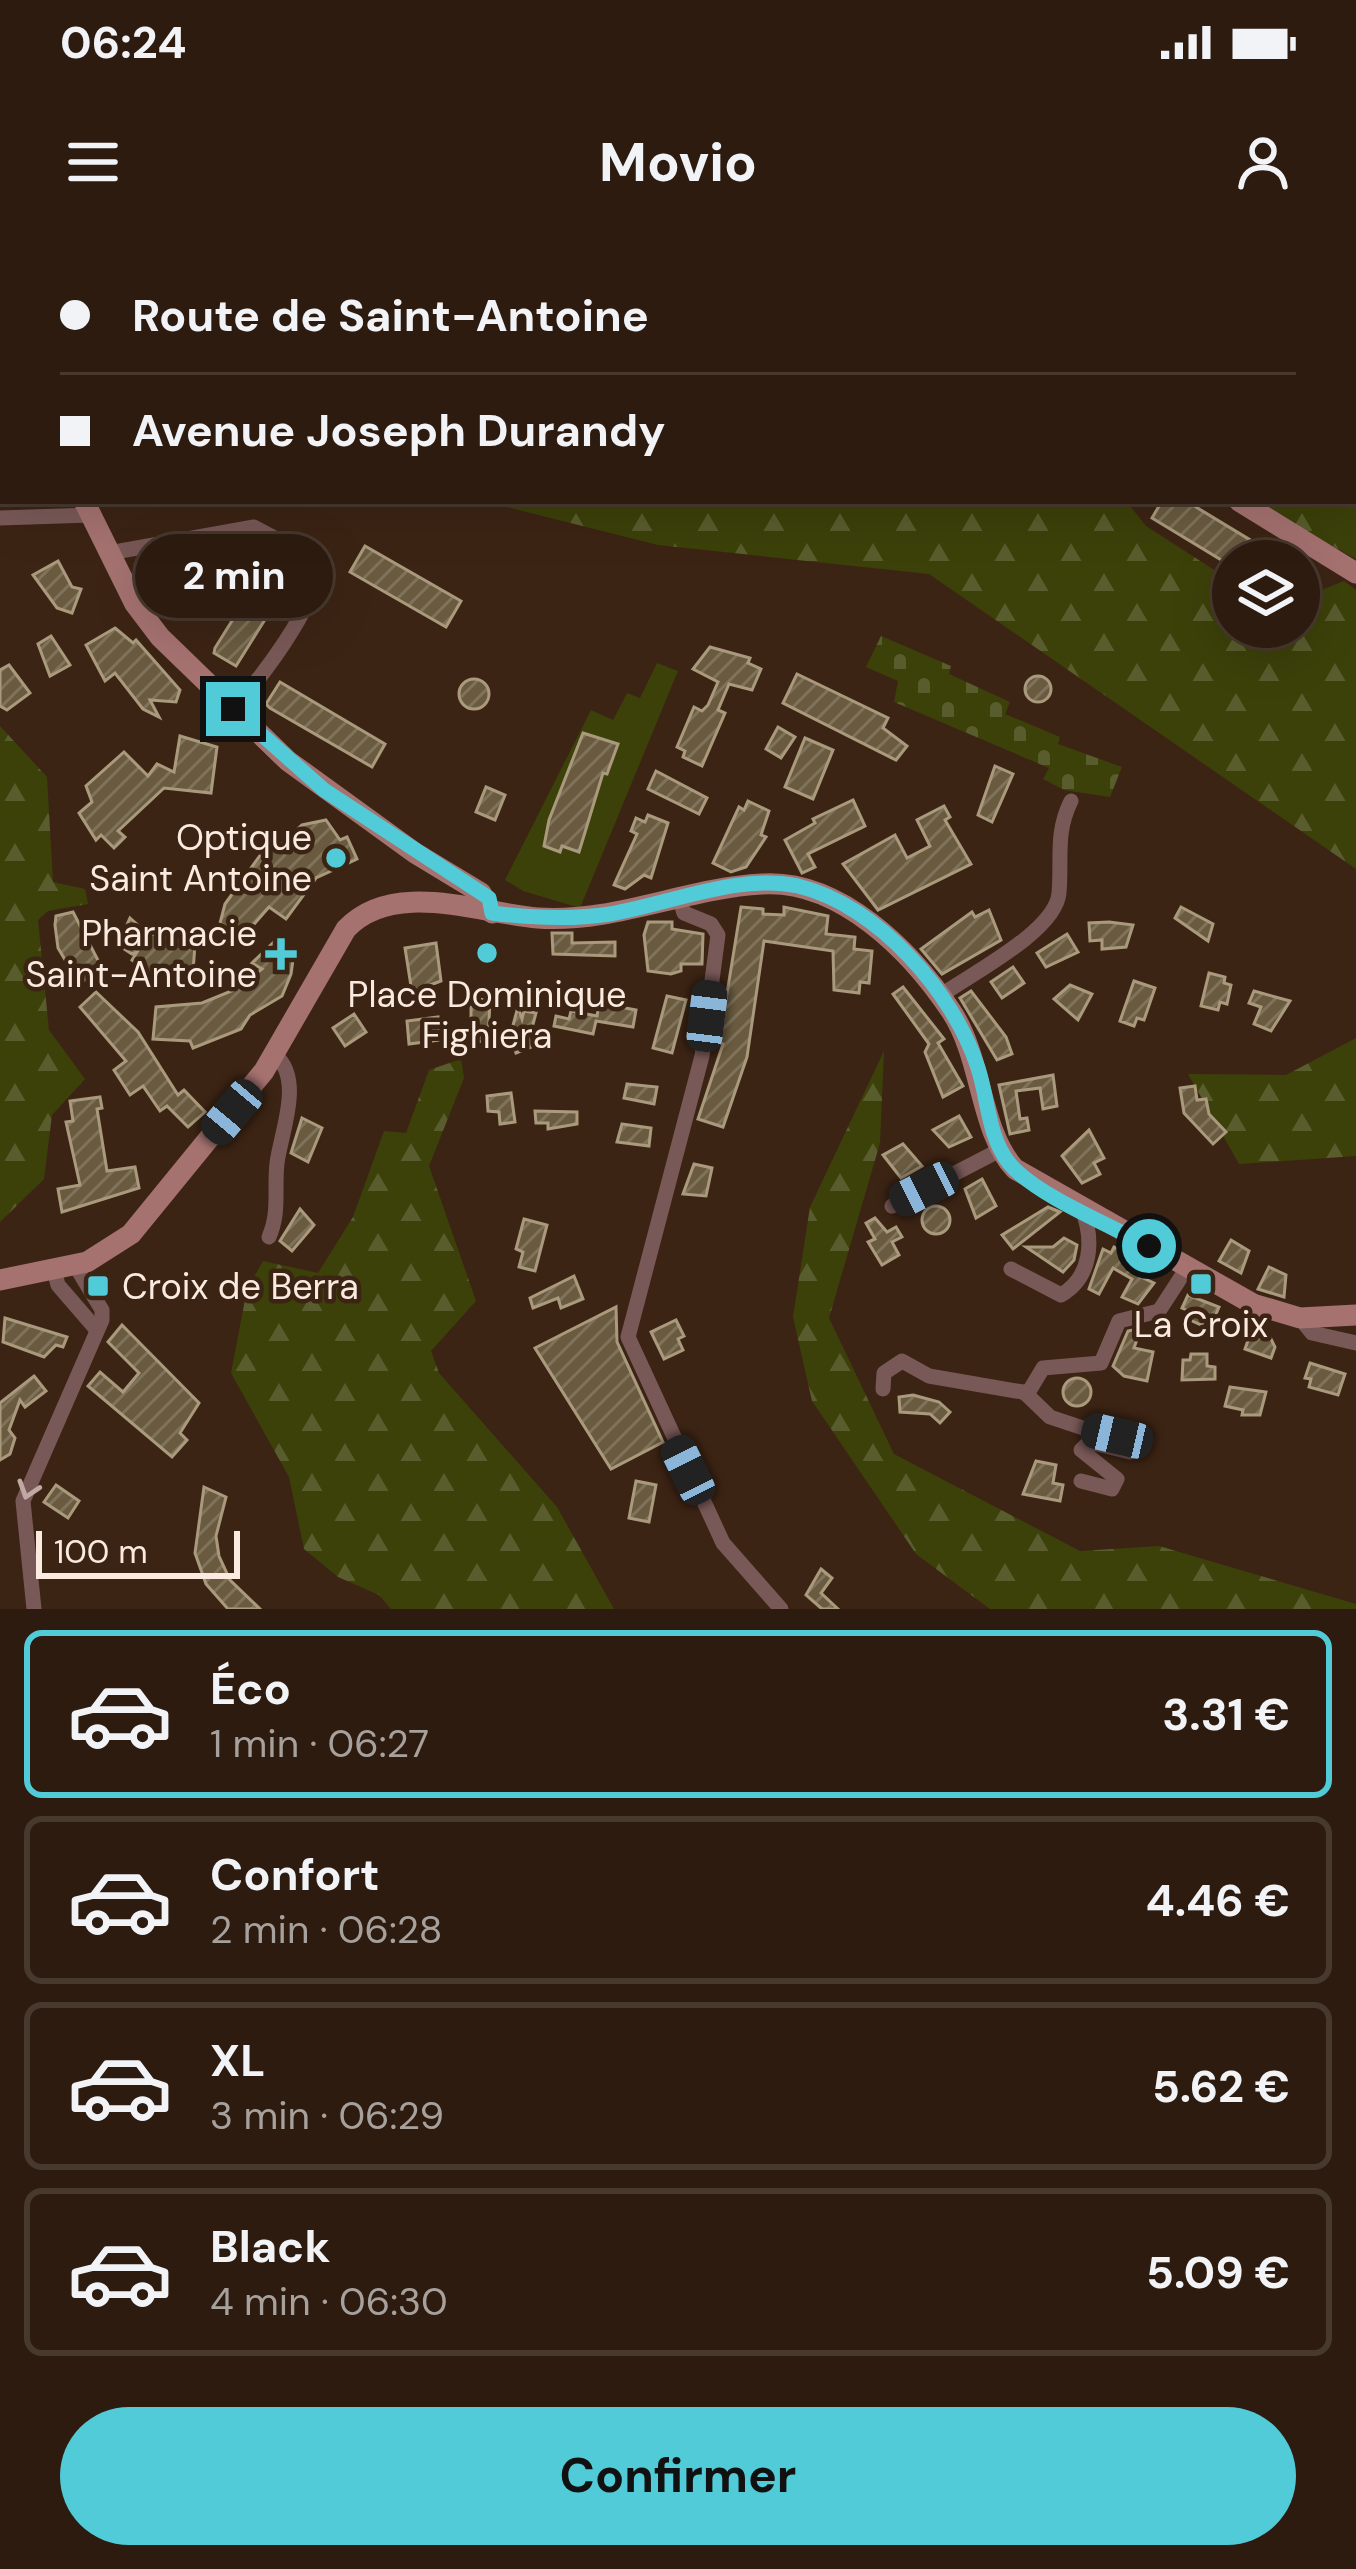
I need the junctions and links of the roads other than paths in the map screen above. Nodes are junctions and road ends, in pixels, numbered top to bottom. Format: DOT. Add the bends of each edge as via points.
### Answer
graph roads {
  1 [pos="1244,504"];
  2 [pos="88,508"];
  3 [pos="0,518"];
  4 [pos="109,553"];
  5 [pos="1356,573"];
  6 [pos="233,709"];
  7 [pos="1071,801"];
  8 [pos="434,866"];
  9 [pos="680,900"];
  10 [pos="430,905"];
  11 [pos="481,912"];
  12 [pos="940,996"];
  13 [pos="275,1055"];
  14 [pos="1000,1150"];
  15 [pos="892,1206"];
  16 [pos="1082,1209"];
  17 [pos="269,1238"];
  18 [pos="64,1268"];
  19 [pos="1187,1268"];
  20 [pos="1011,1269"];
  21 [pos="0,1280"];
  22 [pos="1356,1315"];
  23 [pos="1300,1318"];
  24 [pos="1356,1342"];
  25 [pos="883,1389"];
  26 [pos="1024,1392"];
  27 [pos="1081,1481"];
  28 [pos="34,1609"];
  29 [pos="781,1609"];
  1 -- 5 [label="street"];
  2 -- 3 [label="street"];
  2 -- 4 [label="street"];
  4 -- 6 [label="street" via="146,621"];
  4 -- 6 [label="street" via="254,526 316,560 318,578"];
  6 -- 8 [label="street" via="324,790"];
  7 -- 12 [label="street" via="1058,833 1052,914"];
  8 -- 10 [label="street" via="442,880"];
  8 -- 11 [label="street" via="457,879"];
  9 -- 11 [label="street" via="584,918"];
  9 -- 12 [label="street" via="767,883 816,892 865,919"];
  9 -- 29 [label="street" via="684,914 718,935 702,1056 628,1337 723,1543"];
  10 -- 11 [label="street"];
  10 -- 13 [label="street" via="398,902 356,919"];
  12 -- 14 [label="street" via="970,1044"];
  13 -- 17 [label="street" via="289,1083"];
  13 -- 18 [label="street" via="131,1234 101,1256"];
  14 -- 15 [label="street"];
  14 -- 16 [label="street" via="1015,1169"];
  16 -- 19 [label="street"];
  16 -- 20 [label="street" via="1092,1241 1074,1288 1061,1295"];
  18 -- 21 [label="street"];
  18 -- 28 [label="street, one-way" via="102,1310 23,1501"];
  19 -- 23 [label="street" via="1252,1304"];
  19 -- 26 [label="street" via="1159,1311 1119,1321 1101,1363 1043,1368"];
  22 -- 23 [label="street"];
  23 -- 24 [label="street" via="1312,1333"];
  25 -- 26 [label="street" via="884,1373 902,1361 929,1376"];
  26 -- 27 [label="street" via="1050,1417 1131,1444 1130,1452 1089,1442 1081,1450 1117,1479 1112,1489"];
}
